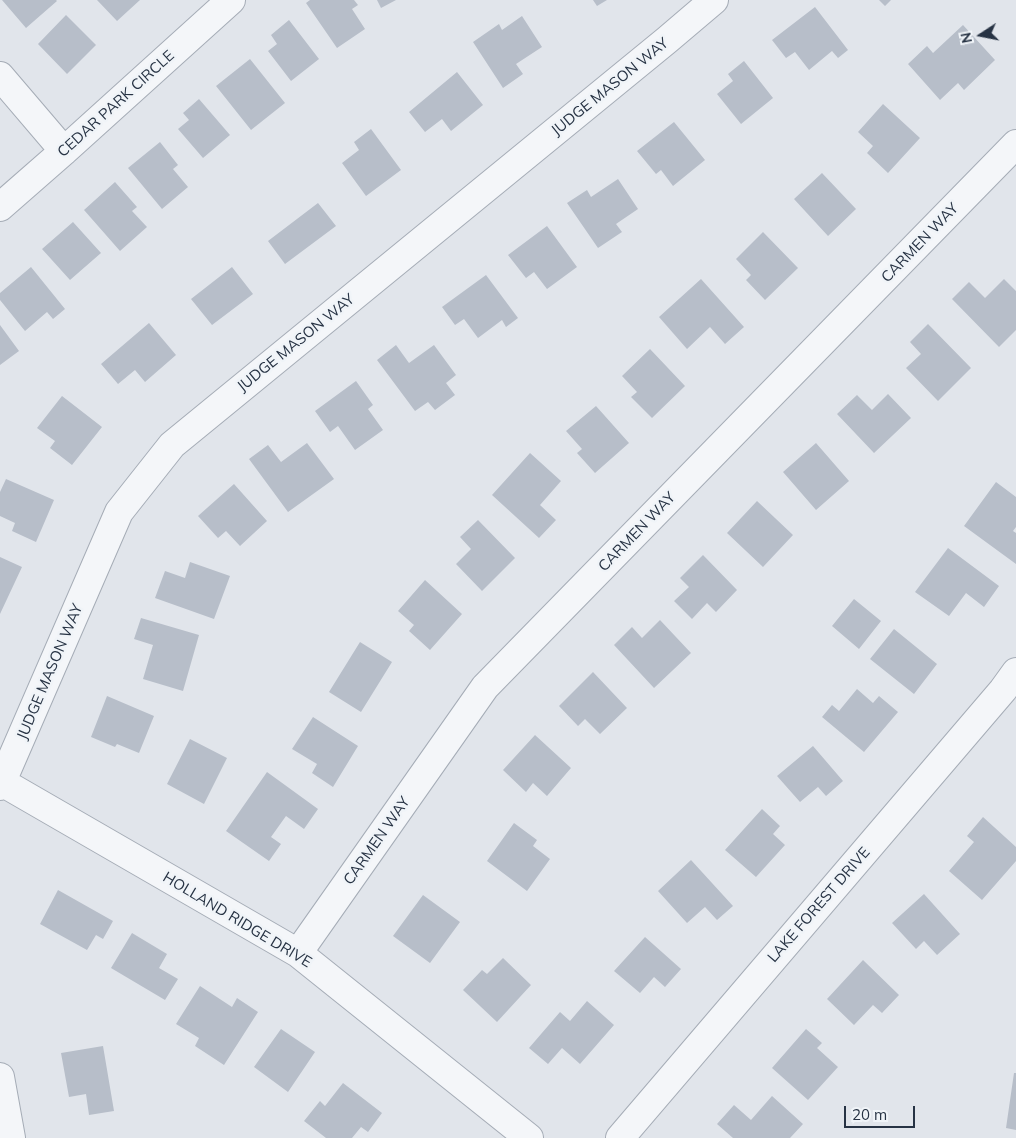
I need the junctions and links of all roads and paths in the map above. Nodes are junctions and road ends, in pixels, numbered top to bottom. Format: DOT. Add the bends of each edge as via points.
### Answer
graph roads {
  1 [pos="231,0"];
  2 [pos="714,0"];
  3 [pos="0,76"];
  4 [pos="1016,144"];
  5 [pos="64,151"];
  6 [pos="0,207"];
  7 [pos="1016,672"];
  8 [pos="1,783"];
  9 [pos="298,953"];
  10 [pos="0,1077"];
  11 [pos="11,1138"];
  12 [pos="529,1138"];
  13 [pos="620,1138"];
  1 -- 5 [label="street, CEDAR PARK CIRCLE"];
  2 -- 8 [label="street, JUDGE MASON WAY" via="172,445 119,512"];
  3 -- 5 [label="street"];
  4 -- 9 [label="street, CARMEN WAY" via="486,687"];
  5 -- 6 [label="street, CEDAR PARK CIRCLE"];
  7 -- 13 [label="street, LAKE FOREST DRIVE"];
  8 -- 9 [label="street, HOLLAND RIDGE DRIVE"];
  9 -- 12 [label="street, HOLLAND RIDGE DRIVE"];
  10 -- 11 [label="street"];
}
